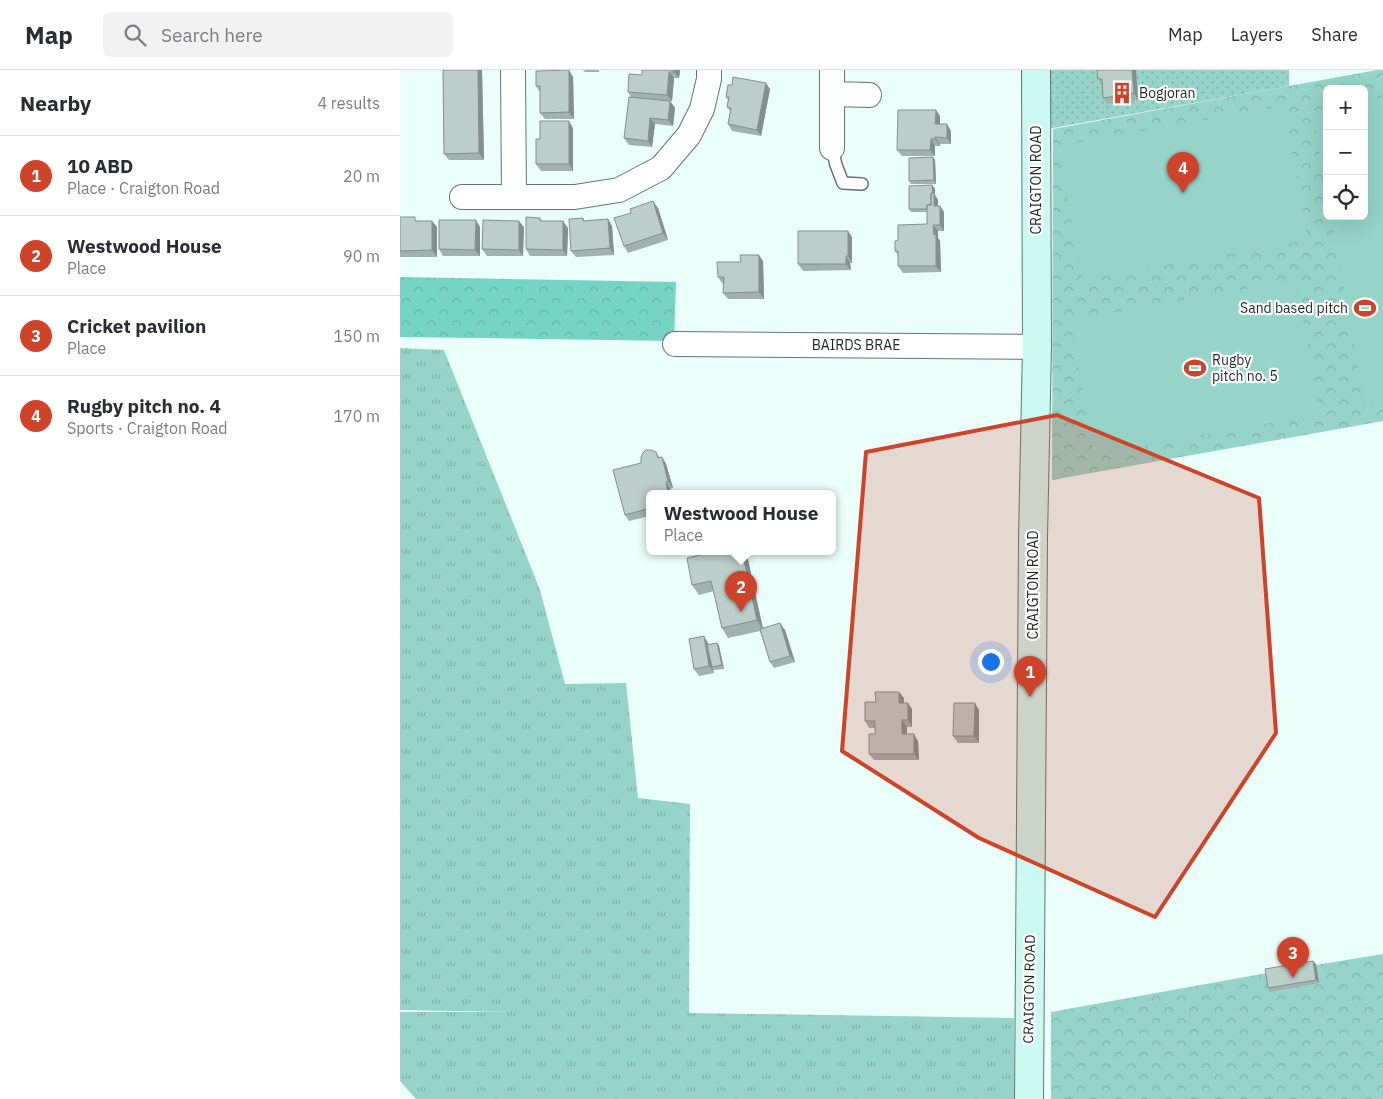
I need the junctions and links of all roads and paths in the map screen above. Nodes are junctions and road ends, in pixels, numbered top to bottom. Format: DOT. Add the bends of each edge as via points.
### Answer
graph roads {
  1 [pos="514,70"];
  2 [pos="709,70"];
  3 [pos="832,70"];
  4 [pos="1036,70"];
  5 [pos="832,94"];
  6 [pos="869,95"];
  7 [pos="832,148"];
  8 [pos="862,184"];
  9 [pos="514,196"];
  10 [pos="462,197"];
  11 [pos="675,344"];
  12 [pos="1036,346"];
  13 [pos="1028,1099"];
  1 -- 9 [label="street"];
  2 -- 9 [label="street" via="702,109 688,135 661,168 619,190 574,197"];
  3 -- 5 [label="street"];
  4 -- 12 [label="street, CRAIGTON ROAD"];
  5 -- 6 [label="street"];
  5 -- 7 [label="street"];
  7 -- 8 [label="lane" via="843,183"];
  9 -- 10 [label="street"];
  11 -- 12 [label="street, BAIRDS BRAE"];
  12 -- 13 [label="street, CRAIGTON ROAD"];
}
